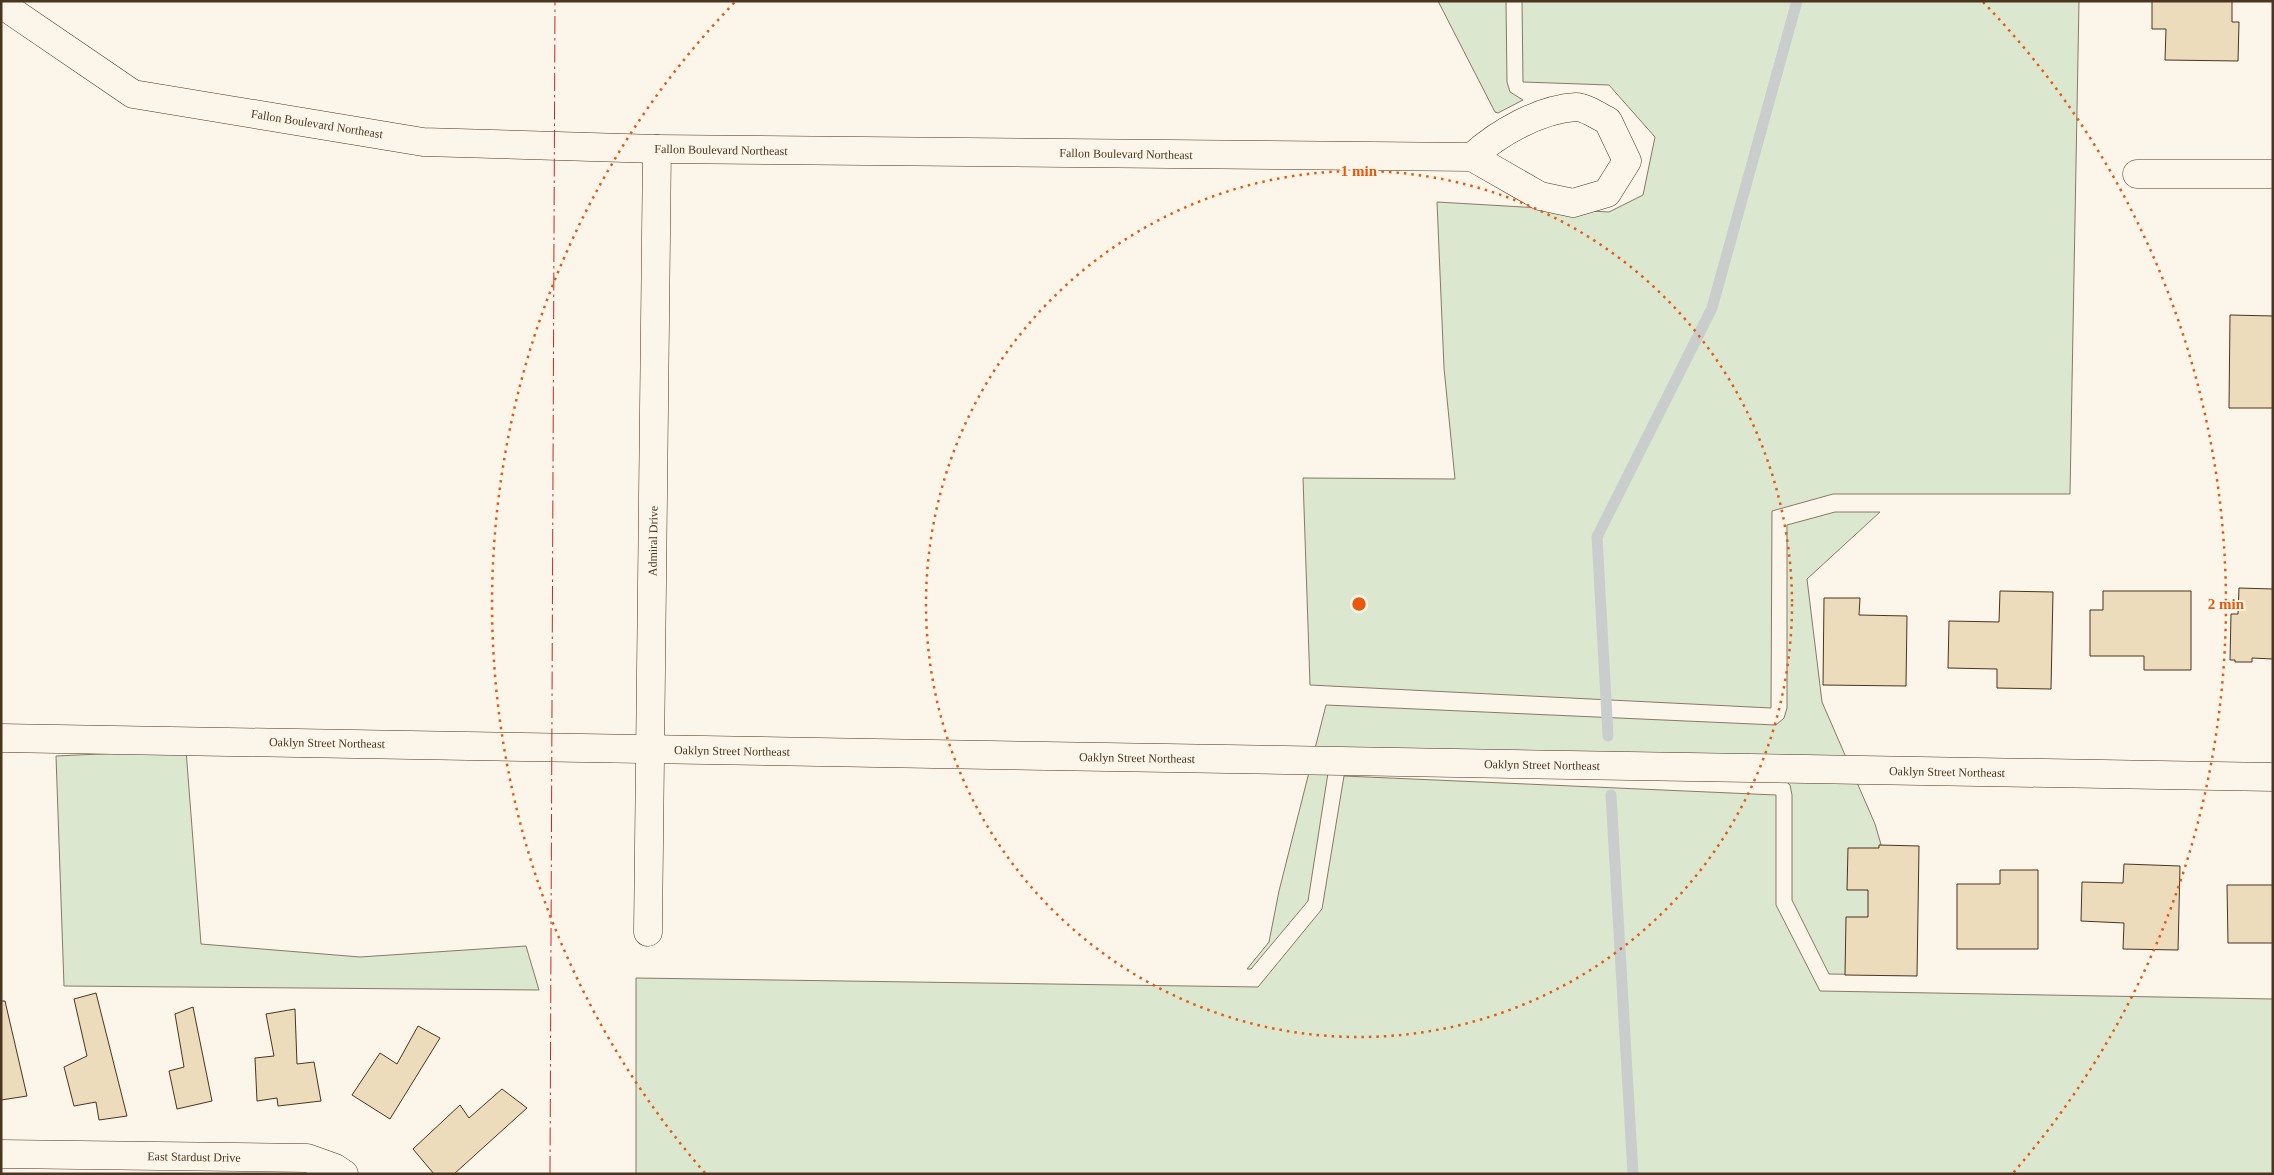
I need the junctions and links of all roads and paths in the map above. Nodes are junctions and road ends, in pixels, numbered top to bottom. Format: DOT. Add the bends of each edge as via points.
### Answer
graph roads {
  1 [pos="1,4"];
  2 [pos="657,149"];
  3 [pos="1472,157"];
  4 [pos="2137,174"];
  5 [pos="2273,174"];
  6 [pos="1,738"];
  7 [pos="651,749"];
  8 [pos="2273,777"];
  9 [pos="648,932"];
  10 [pos="1,1154"];
  11 [pos="40,1164"];
  12 [pos="344,1174"];
  1 -- 2 [label="street, Fallon Boulevard Northeast" via="133,94 424,142"];
  2 -- 3 [label="street, Fallon Boulevard Northeast"];
  2 -- 7 [label="street, Admiral Drive"];
  3 -- 3 [label="street, Fallon Boulevard Northeast" via="1540,196 1573,203 1607,193 1626,161 1608,120 1578,107 1536,116 1489,141"];
  4 -- 5 [label="street"];
  6 -- 7 [label="street, Oaklyn Street Northeast"];
  7 -- 8 [label="street, Oaklyn Street Northeast"];
  7 -- 9 [label="street, Admiral Drive"];
  10 -- 11 [label="street, East Stardust Drive"];
  11 -- 12 [label="street, East Stardust Drive" via="307,1158"];
}
